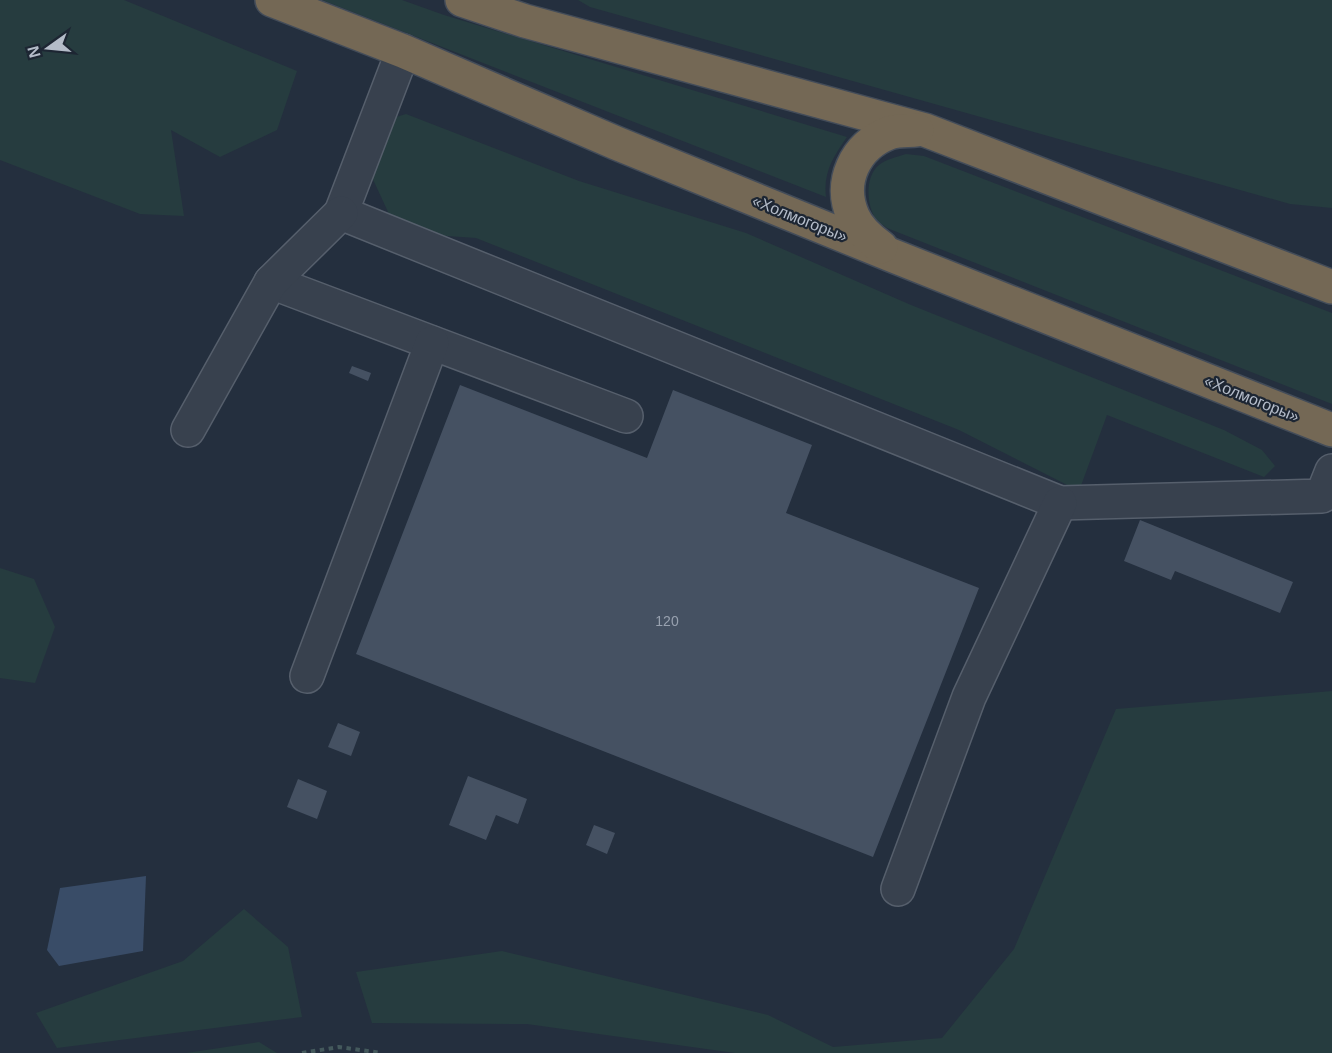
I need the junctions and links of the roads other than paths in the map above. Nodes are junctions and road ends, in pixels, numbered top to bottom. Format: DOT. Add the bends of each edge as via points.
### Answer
graph roads {
  1 [pos="272,0"];
  2 [pos="462,0"];
  3 [pos="527,11"];
  4 [pos="404,51"];
  5 [pos="925,130"];
  6 [pos="341,213"];
  7 [pos="891,255"];
  8 [pos="1268,262"];
  9 [pos="1332,268"];
  10 [pos="271,282"];
  11 [pos="1332,287"];
  12 [pos="432,343"];
  13 [pos="626,416"];
  14 [pos="188,430"];
  15 [pos="1332,430"];
  16 [pos="1332,471"];
  17 [pos="1060,503"];
  18 [pos="307,676"];
  19 [pos="898,889"];
  1 -- 4 [label="highway, «Холмогоры»"];
  2 -- 3 [label="highway"];
  3 -- 5 [label="highway"];
  4 -- 6 [label="lane"];
  4 -- 7 [label="highway, «Холмогоры»"];
  5 -- 7 [label="highway" via="891,132 866,145 850,170 847,194 853,218 870,239"];
  5 -- 8 [label="highway"];
  6 -- 10 [label="lane"];
  6 -- 17 [label="lane"];
  7 -- 15 [label="highway, «Холмогоры»"];
  8 -- 9 [label="highway"];
  8 -- 11 [label="highway"];
  10 -- 12 [label="lane"];
  10 -- 14 [label="lane"];
  12 -- 13 [label="lane"];
  12 -- 18 [label="lane"];
  16 -- 17 [label="lane" via="1322,496"];
  17 -- 19 [label="lane" via="969,698"];
}
